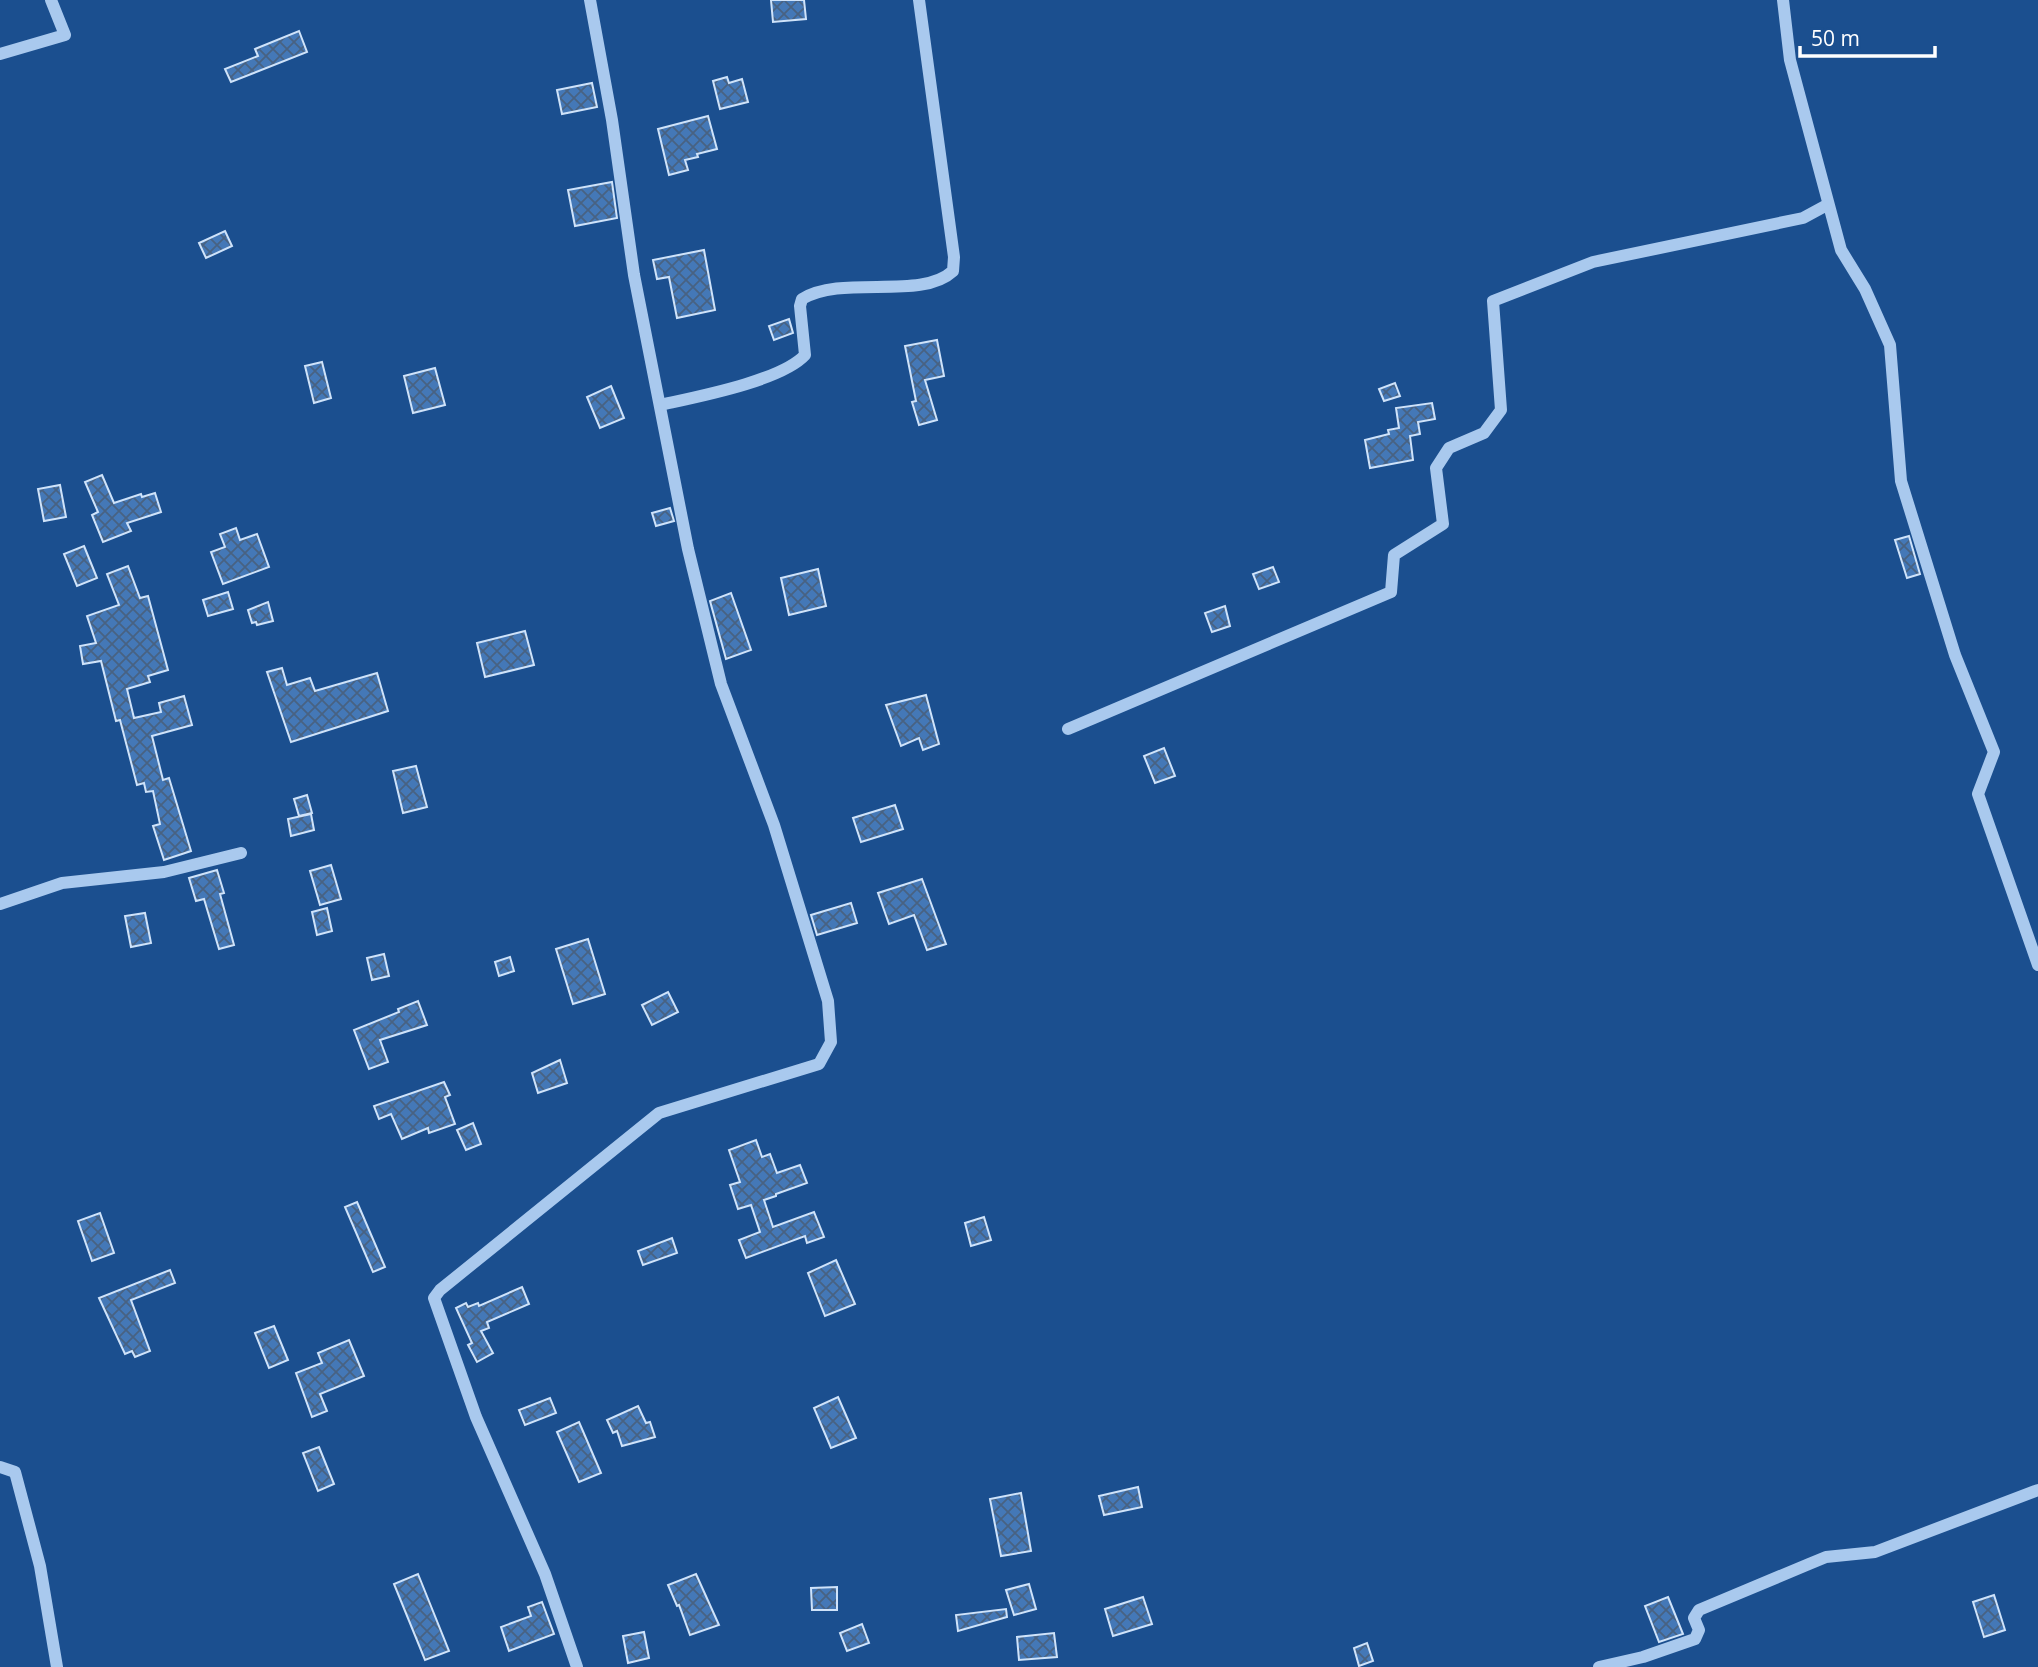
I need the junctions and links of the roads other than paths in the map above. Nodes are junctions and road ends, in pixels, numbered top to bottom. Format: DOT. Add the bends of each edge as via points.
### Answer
graph roads {
  1 [pos="51,0"];
  2 [pos="590,0"];
  3 [pos="919,0"];
  4 [pos="1783,0"];
  5 [pos="0,54"];
  6 [pos="1827,205"];
  7 [pos="660,405"];
  8 [pos="1068,729"];
  9 [pos="242,853"];
  10 [pos="0,904"];
  11 [pos="2038,965"];
  12 [pos="0,1468"];
  13 [pos="2038,1490"];
  14 [pos="57,1667"];
  15 [pos="577,1667"];
  16 [pos="1599,1667"];
  1 -- 5 [label="street" via="65,35"];
  2 -- 7 [label="street"];
  3 -- 7 [label="street" via="953,271 945,279 924,284 813,292 800,306 805,355 790,368"];
  4 -- 6 [label="street" via="1790,60"];
  6 -- 8 [label="street" via="1803,218 1593,262 1493,301 1501,410 1485,433 1449,448 1436,468 1443,524 1394,555 1391,592"];
  6 -- 11 [label="street" via="1841,250 1866,289 1890,345 1901,481 1955,655 1994,752 1978,794"];
  7 -- 15 [label="street" via="721,684 774,825 828,1000 831,1042 819,1064 659,1114 434,1298 476,1417 545,1574"];
  9 -- 10 [label="street" via="164,872 62,883"];
  12 -- 14 [label="street" via="15,1472 40,1566"];
  13 -- 16 [label="street" via="1875,1552 1826,1557 1699,1610 1694,1618 1699,1630 1695,1639"];
}
